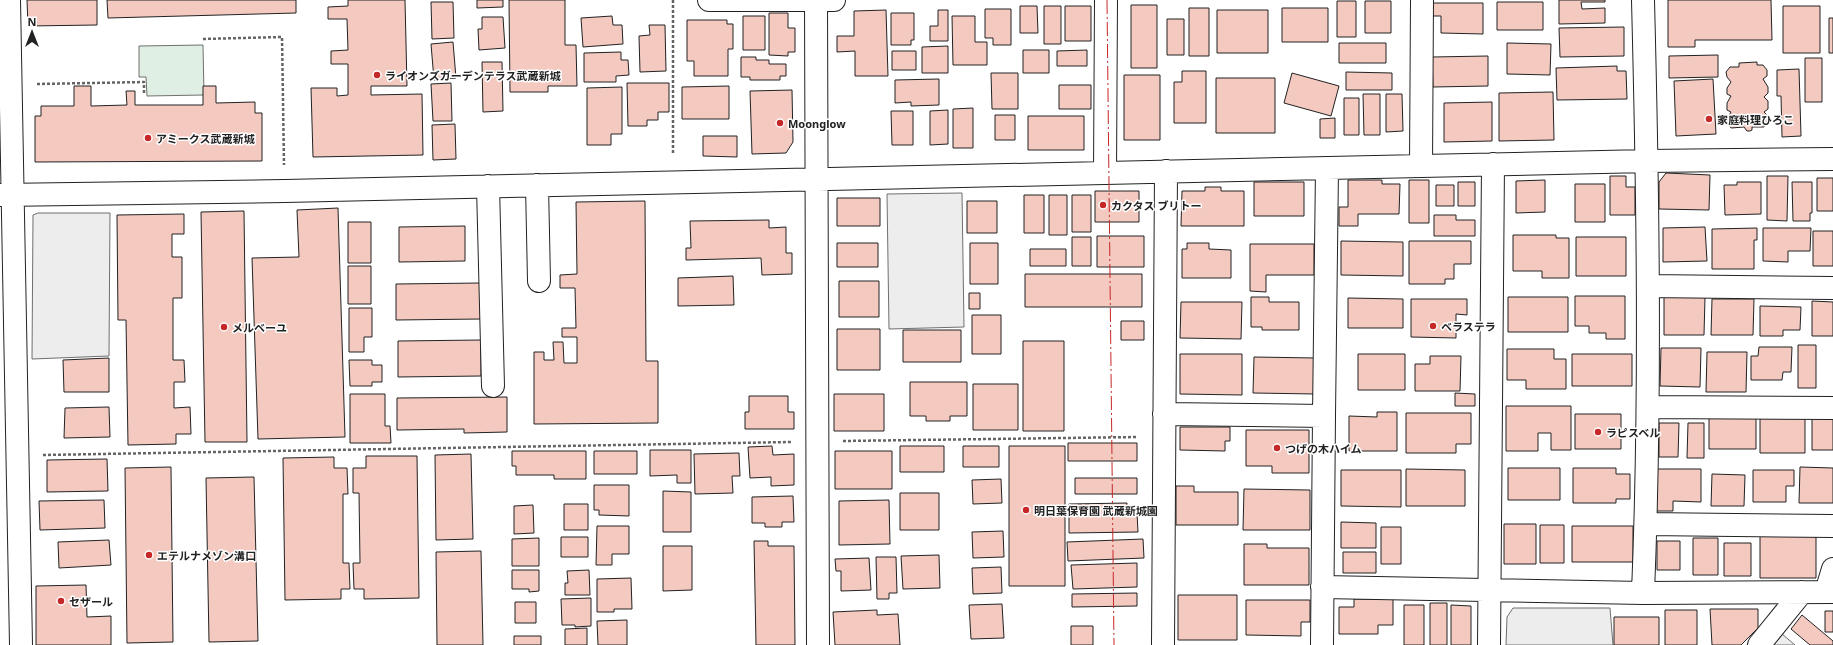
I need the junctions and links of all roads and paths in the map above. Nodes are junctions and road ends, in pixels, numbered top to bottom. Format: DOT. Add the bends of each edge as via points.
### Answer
graph roads {
  1 [pos="9,0"];
  2 [pos="673,0"];
  3 [pos="709,0"];
  4 [pos="816,0"];
  5 [pos="834,0"];
  6 [pos="1106,0"];
  7 [pos="1422,0"];
  8 [pos="1643,0"];
  9 [pos="203,39"];
  10 [pos="10,85"];
  11 [pos="144,95"];
  12 [pos="1833,159"];
  13 [pos="1647,161"];
  14 [pos="1494,164"];
  15 [pos="1421,166"];
  16 [pos="1328,168"];
  17 [pos="1166,171"];
  18 [pos="1105,173"];
  19 [pos="815,179"];
  20 [pos="673,182"];
  21 [pos="537,185"];
  22 [pos="488,186"];
  23 [pos="285,191"];
  24 [pos="7,195"];
  25 [pos="539,281"];
  26 [pos="1649,286"];
  27 [pos="1833,288"];
  28 [pos="493,386"];
  29 [pos="1649,407"];
  30 [pos="1833,408"];
  31 [pos="1164,414"];
  32 [pos="1324,416"];
  33 [pos="1164,437"];
  34 [pos="818,442"];
  35 [pos="18,455"];
  36 [pos="1646,524"];
  37 [pos="1833,526"];
  38 [pos="1833,569"];
  39 [pos="1322,587"];
  40 [pos="1490,590"];
  41 [pos="1802,592"];
  42 [pos="1829,592"];
  43 [pos="1643,593"];
  44 [pos="21,645"];
  45 [pos="818,645"];
  46 [pos="1162,645"];
  47 [pos="1322,645"];
  48 [pos="1489,645"];
  49 [pos="1759,645"];
  1 -- 10 [label="street"];
  2 -- 20 [label="path"];
  3 -- 4 [label="street"];
  4 -- 5 [label="street"];
  4 -- 19 [label="street"];
  6 -- 18 [label="street"];
  7 -- 15 [label="street"];
  8 -- 13 [label="street"];
  9 -- 23 [label="path" via="282,37"];
  10 -- 11 [label="path" via="144,82"];
  10 -- 24 [label="street"];
  12 -- 13 [label="street"];
  13 -- 14 [label="street"];
  13 -- 26 [label="street"];
  14 -- 15 [label="street"];
  14 -- 40 [label="street"];
  15 -- 16 [label="street"];
  16 -- 17 [label="street"];
  16 -- 32 [label="street"];
  17 -- 18 [label="street"];
  17 -- 31 [label="street"];
  18 -- 19 [label="street"];
  19 -- 20 [label="street"];
  19 -- 34 [label="street"];
  20 -- 21 [label="street"];
  21 -- 22 [label="street"];
  21 -- 25 [label="street"];
  22 -- 23 [label="street"];
  22 -- 28 [label="street"];
  23 -- 24 [label="street"];
  24 -- 35 [label="street"];
  26 -- 27 [label="street"];
  26 -- 29 [label="street"];
  29 -- 30 [label="street"];
  29 -- 36 [label="street"];
  31 -- 32 [label="street"];
  31 -- 33 [label="street"];
  32 -- 39 [label="street"];
  33 -- 34 [label="path"];
  33 -- 46 [label="street"];
  34 -- 35 [label="path"];
  34 -- 45 [label="street"];
  35 -- 44 [label="street"];
  36 -- 37 [label="street"];
  36 -- 43 [label="street"];
  38 -- 42 [label="street"];
  39 -- 40 [label="street"];
  39 -- 47 [label="street"];
  40 -- 43 [label="street"];
  40 -- 48 [label="street"];
  41 -- 42 [label="street"];
  41 -- 43 [label="street"];
  41 -- 49 [label="street"];
}
